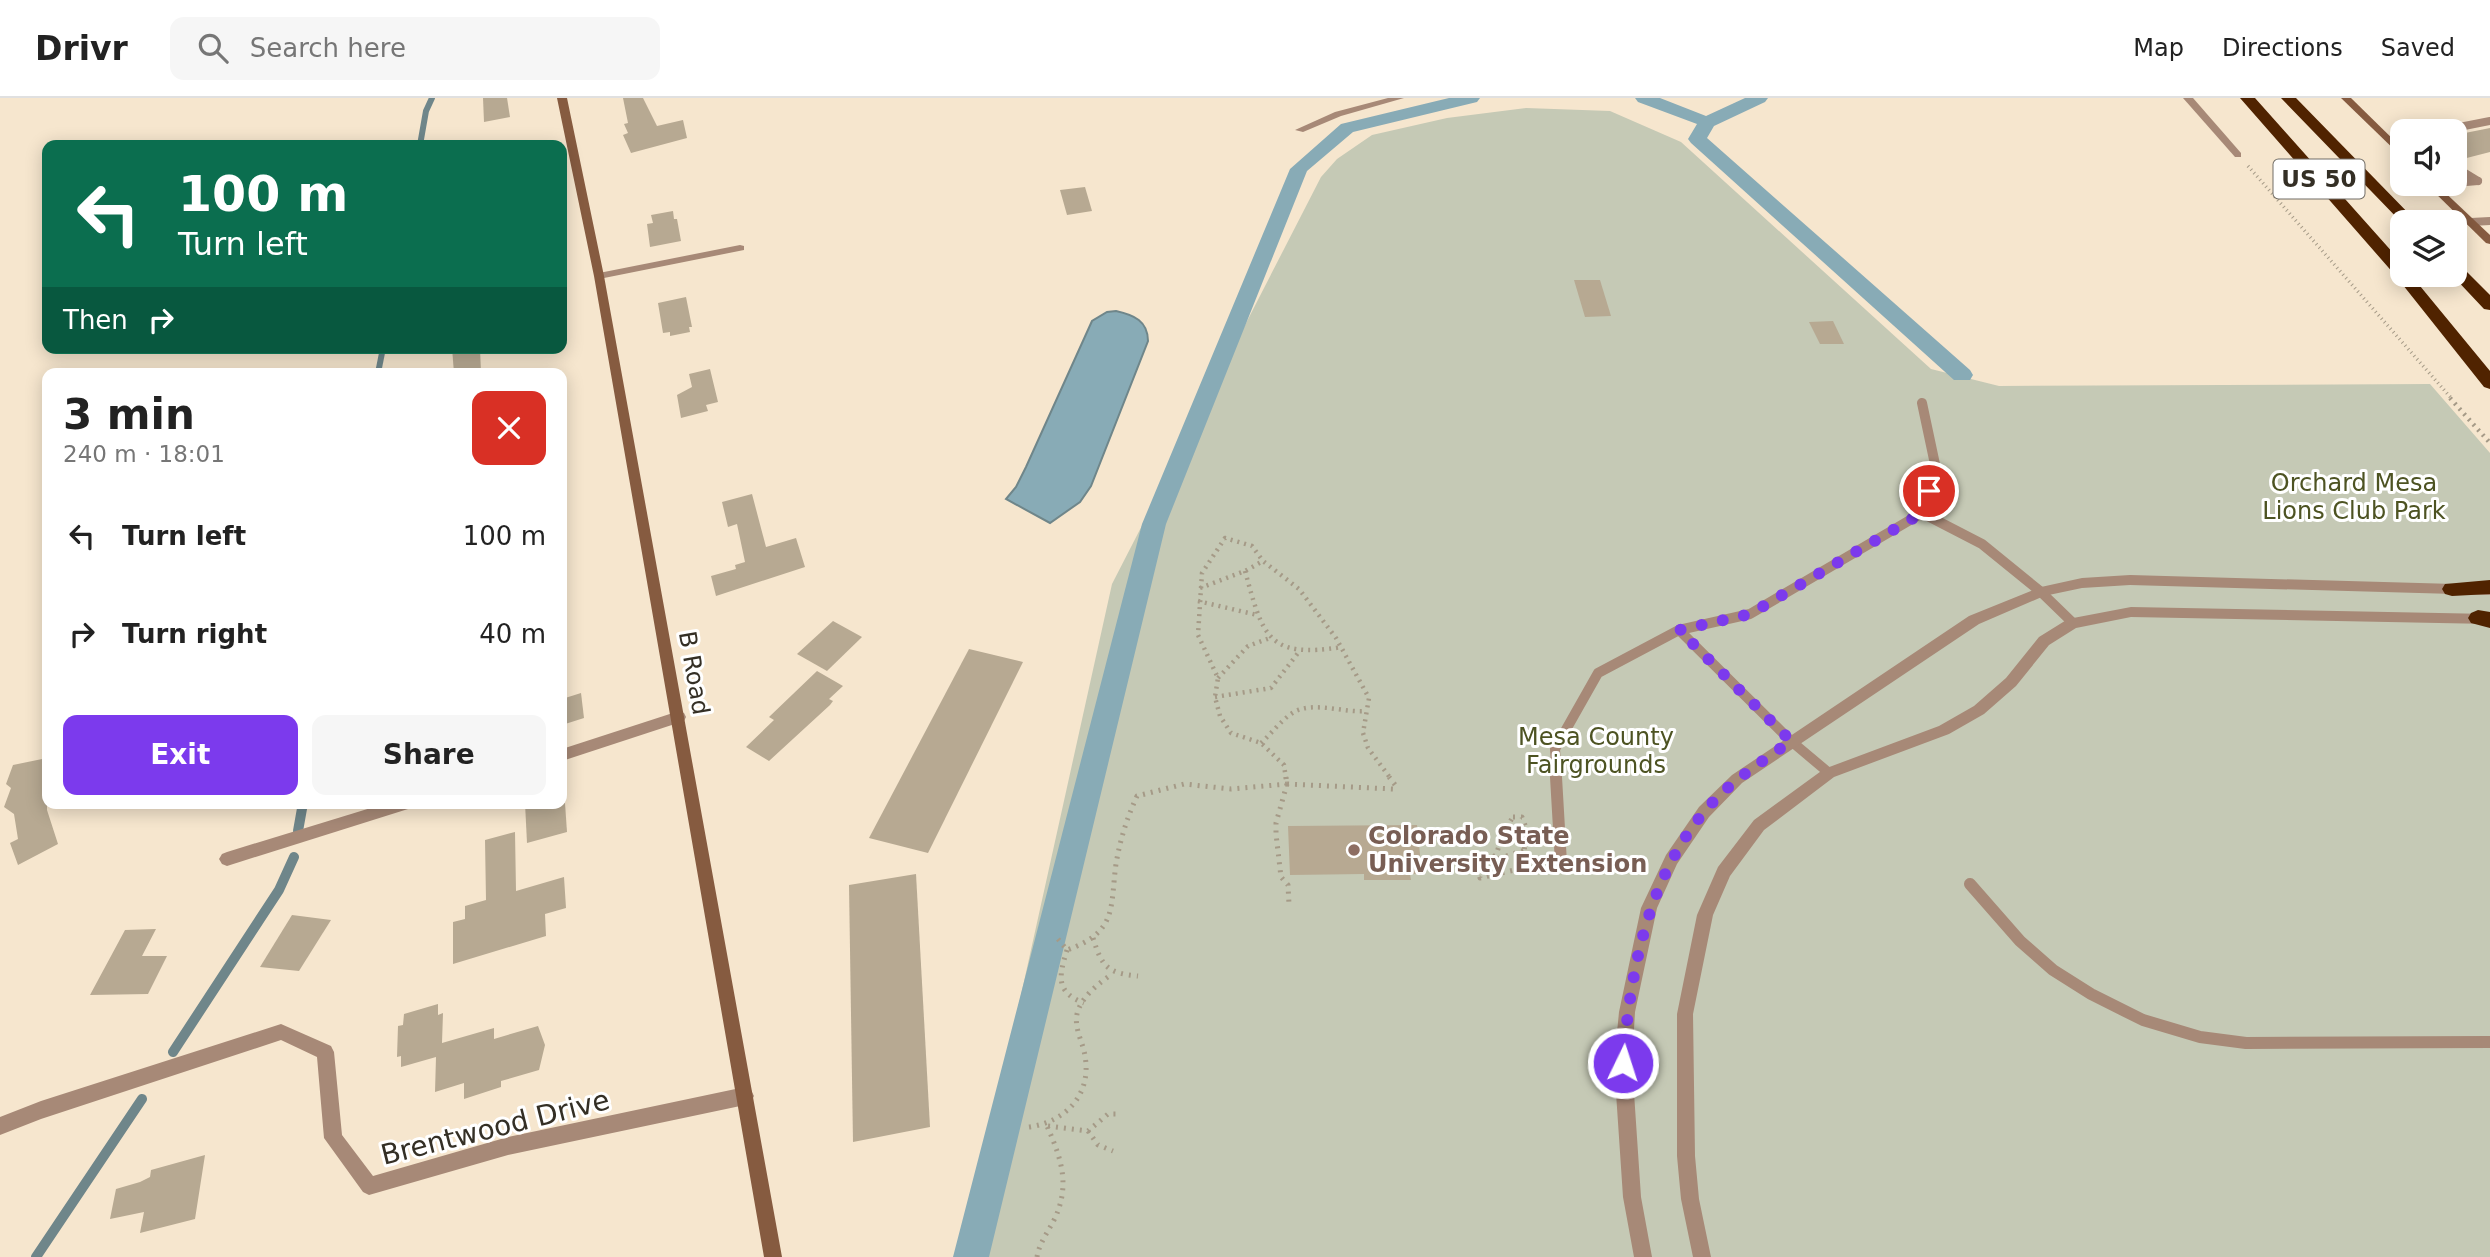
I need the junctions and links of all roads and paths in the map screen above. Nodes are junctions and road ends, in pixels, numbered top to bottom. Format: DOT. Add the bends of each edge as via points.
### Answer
graph roads {
  1 [pos="562,98"];
  2 [pos="1399,98"];
  3 [pos="2188,98"];
  4 [pos="2247,98"];
  5 [pos="2288,98"];
  6 [pos="2346,98"];
  7 [pos="2490,121"];
  8 [pos="2467,126"];
  9 [pos="1300,130"];
  10 [pos="2390,142"];
  11 [pos="2238,155"];
  12 [pos="2467,174"];
  13 [pos="2467,182"];
  14 [pos="2444,196"];
  15 [pos="2397,210"];
  16 [pos="2490,221"];
  17 [pos="2471,222"];
  18 [pos="2490,242"];
  19 [pos="740,248"];
  20 [pos="2390,259"];
  21 [pos="599,276"];
  22 [pos="2467,282"];
  23 [pos="2413,287"];
  24 [pos="2414,287"];
  25 [pos="2490,303"];
  26 [pos="2490,374"];
  27 [pos="2490,383"];
  28 [pos="1922,404"];
  29 [pos="2490,443"];
  30 [pos="1922,513"];
  31 [pos="1263,561"];
  32 [pos="1245,571"];
  33 [pos="1199,588"];
  34 [pos="2452,589"];
  35 [pos="2490,589"];
  36 [pos="2041,592"];
  37 [pos="1198,601"];
  38 [pos="1258,616"];
  39 [pos="2486,619"];
  40 [pos="2073,623"];
  41 [pos="1679,630"];
  42 [pos="1271,638"];
  43 [pos="1342,647"];
  44 [pos="1298,653"];
  45 [pos="1217,678"];
  46 [pos="1215,697"];
  47 [pos="1366,711"];
  48 [pos="679,717"];
  49 [pos="1791,741"];
  50 [pos="1261,744"];
  51 [pos="567,753"];
  52 [pos="1829,773"];
  53 [pos="1287,784"];
  54 [pos="389,809"];
  55 [pos="1481,850"];
  56 [pos="1525,850"];
  57 [pos="227,859"];
  58 [pos="1491,861"];
  59 [pos="1561,863"];
  60 [pos="1478,865"];
  61 [pos="1970,884"];
  62 [pos="1289,904"];
  63 [pos="1093,937"];
  64 [pos="1058,939"];
  65 [pos="1068,950"];
  66 [pos="1112,974"];
  67 [pos="1138,976"];
  68 [pos="1084,1003"];
  69 [pos="2490,1042"];
  70 [pos="745,1096"];
  71 [pos="1118,1114"];
  72 [pos="0,1126"];
  73 [pos="1047,1126"];
  74 [pos="1029,1127"];
  75 [pos="1088,1131"];
  76 [pos="1113,1151"];
  77 [pos="773,1257"];
  78 [pos="1037,1257"];
  79 [pos="1643,1257"];
  80 [pos="1702,1257"];
  1 -- 21 [label="street, B Road"];
  2 -- 9 [label="street" via="1338,114"];
  3 -- 11 [label="street"];
  4 -- 20 [label="highway, US 50"];
  5 -- 15 [label="highway, US 50"];
  6 -- 10 [label="street"];
  7 -- 8 [label="lane"];
  11 -- 29 [label="path"];
  12 -- 13 [label="lane" via="2478,181"];
  14 -- 17 [label="street"];
  16 -- 17 [label="lane"];
  17 -- 18 [label="street"];
  19 -- 21 [label="street"];
  21 -- 48 [label="street, B Road"];
  22 -- 25 [label="highway"];
  23 -- 27 [label="highway"];
  24 -- 26 [label="highway"];
  28 -- 30 [label="lane" via="1936,469"];
  30 -- 36 [label="lane" via="1982,544"];
  30 -- 41 [label="lane" via="1750,614"];
  31 -- 32 [label="path"];
  31 -- 33 [label="path" via="1252,546 1225,538 1206,564"];
  31 -- 43 [label="path" via="1299,589"];
  32 -- 33 [label="path"];
  32 -- 38 [label="path"];
  33 -- 37 [label="path"];
  34 -- 35 [label="highway"];
  34 -- 36 [label="street" via="2130,580"];
  36 -- 40 [label="lane"];
  36 -- 49 [label="street" via="1974,620"];
  37 -- 38 [label="path"];
  37 -- 45 [label="path" via="1198,635"];
  38 -- 42 [label="path"];
  39 -- 40 [label="street" via="2131,612"];
  40 -- 52 [label="street" via="2044,641 2011,682 1979,710 1944,730"];
  41 -- 49 [label="lane"];
  41 -- 59 [label="lane" via="1598,673 1555,749"];
  42 -- 44 [label="path"];
  42 -- 45 [label="path" via="1248,646"];
  43 -- 44 [label="path"];
  43 -- 47 [label="path" via="1369,698"];
  44 -- 46 [label="path" via="1271,688"];
  45 -- 46 [label="path"];
  46 -- 50 [label="path" via="1231,733"];
  47 -- 50 [label="path" via="1297,710"];
  47 -- 53 [label="path" via="1363,733 1368,748 1396,786 1393,789"];
  48 -- 51 [label="street"];
  48 -- 70 [label="street, B Road"];
  49 -- 52 [label="lane"];
  49 -- 79 [label="street" via="1737,779 1704,812 1671,860 1649,908 1627,1012 1623,1063 1632,1197"];
  50 -- 53 [label="path" via="1284,765"];
  52 -- 80 [label="street" via="1759,825 1724,872 1705,915 1685,1014 1686,1156"];
  53 -- 62 [label="path" via="1276,834"];
  53 -- 63 [label="path" via="1213,789 1185,784 1137,796 1125,819 1112,908"];
  54 -- 57 [label="street"];
  55 -- 60 [label="path"];
  56 -- 58 [label="path"];
  56 -- 58 [label="path" via="1526,828 1518,815 1504,827 1501,852"];
  56 -- 60 [label="path" via="1523,868 1507,869 1498,877 1480,878"];
  58 -- 60 [label="path"];
  61 -- 69 [label="lane" via="2020,941 2053,970 2143,1020 2200,1037 2246,1044"];
  63 -- 65 [label="path"];
  63 -- 66 [label="path" via="1103,967"];
  64 -- 65 [label="path"];
  65 -- 68 [label="path" via="1061,988 1070,999"];
  66 -- 67 [label="path"];
  66 -- 68 [label="path"];
  68 -- 73 [label="path" via="1078,1011 1077,1033 1086,1060 1082,1092 1077,1104"];
  70 -- 72 [label="street, Brentwood Drive" via="508,1146 369,1186 333,1138 325,1052 281,1032"];
  70 -- 77 [label="street, B Road"];
  71 -- 75 [label="path" via="1108,1114"];
  73 -- 74 [label="path"];
  73 -- 75 [label="path"];
  73 -- 78 [label="path" via="1066,1176 1064,1202"];
  75 -- 76 [label="path" via="1102,1150"];
}
